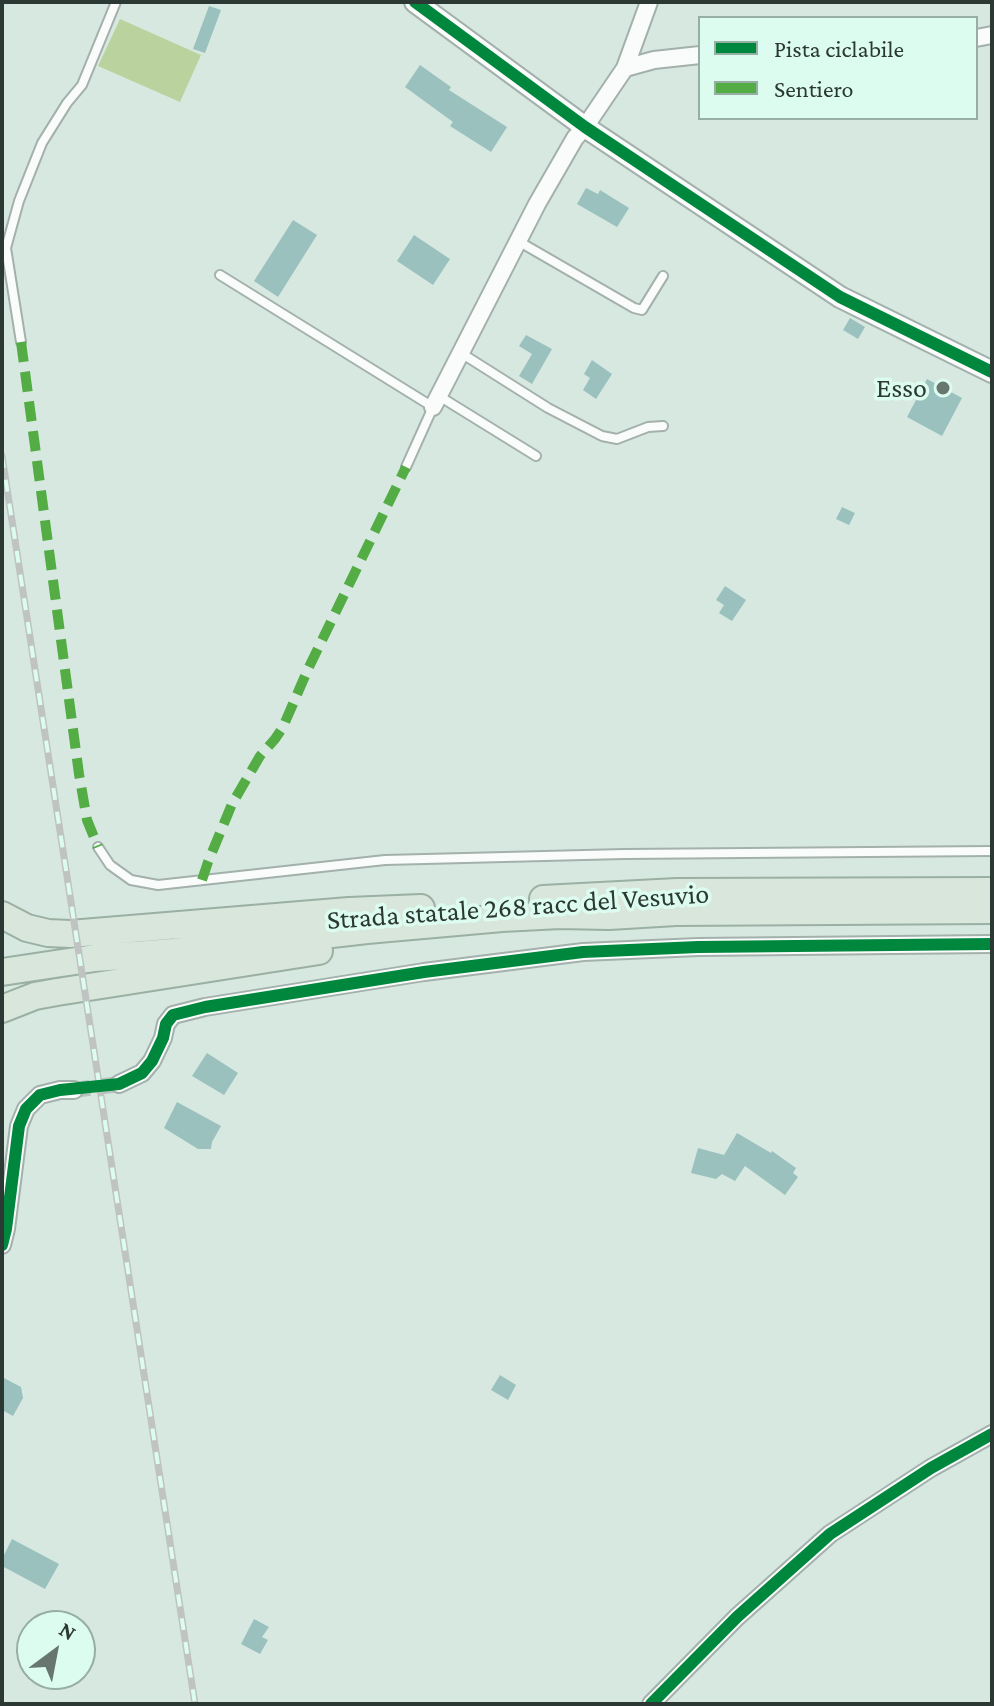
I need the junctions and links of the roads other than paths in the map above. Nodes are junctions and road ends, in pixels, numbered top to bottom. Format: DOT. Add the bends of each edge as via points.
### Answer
graph roads {
  1 [pos="116,2"];
  2 [pos="415,2"];
  3 [pos="649,2"];
  4 [pos="698,55"];
  5 [pos="625,68"];
  6 [pos="585,127"];
  7 [pos="518,241"];
  8 [pos="220,275"];
  9 [pos="663,276"];
  10 [pos="21,342"];
  11 [pos="461,353"];
  12 [pos="992,372"];
  13 [pos="436,402"];
  14 [pos="663,426"];
  15 [pos="536,456"];
  16 [pos="406,467"];
  17 [pos="98,847"];
  18 [pos="992,851"];
  19 [pos="992,882"];
  20 [pos="922,890"];
  21 [pos="992,891"];
  22 [pos="424,908"];
  23 [pos="992,910"];
  24 [pos="2,915"];
  25 [pos="609,916"];
  26 [pos="992,944"];
  27 [pos="95,958"];
  28 [pos="2,972"];
  29 [pos="2,1009"];
  30 [pos="119,1084"];
  31 [pos="74,1090"];
  32 [pos="2,1245"];
  33 [pos="992,1434"];
  34 [pos="651,1704"];
  1 -- 10 [label="lane" via="82,85 42,143 19,201 6,248"];
  2 -- 6 [label="street"];
  3 -- 5 [label="street"];
  4 -- 5 [label="street"];
  5 -- 6 [label="street"];
  6 -- 7 [label="street"];
  6 -- 12 [label="street" via="840,297"];
  7 -- 9 [label="lane" via="642,310"];
  7 -- 11 [label="street"];
  8 -- 13 [label="lane"];
  11 -- 13 [label="street"];
  11 -- 14 [label="lane" via="602,436 617,439"];
  13 -- 15 [label="lane"];
  13 -- 16 [label="lane"];
  17 -- 18 [label="lane" via="110,865 131,880 158,885 385,860"];
  19 -- 20 [label="highway"];
  20 -- 21 [label="highway, Strada statale 268 racc del Vesuvio"];
  20 -- 22 [label="highway, Strada statale 268 racc del Vesuvio" via="677,892"];
  22 -- 24 [label="highway" via="70,934 27,928"];
  22 -- 27 [label="highway, Strada statale 268 racc del Vesuvio" via="171,942"];
  23 -- 25 [label="highway, Strada statale 268 racc del Vesuvio"];
  25 -- 27 [label="highway, Strada statale 268 racc del Vesuvio" via="443,923"];
  25 -- 29 [label="highway" via="343,947 35,996"];
  26 -- 30 [label="street" via="583,952 283,994 173,1015 152,1061 142,1073"];
  27 -- 28 [label="highway, Strada statale 268 racc del Vesuvio"];
  31 -- 32 [label="street" via="40,1095 26,1109"];
  33 -- 34 [label="street" via="830,1534"];
}
